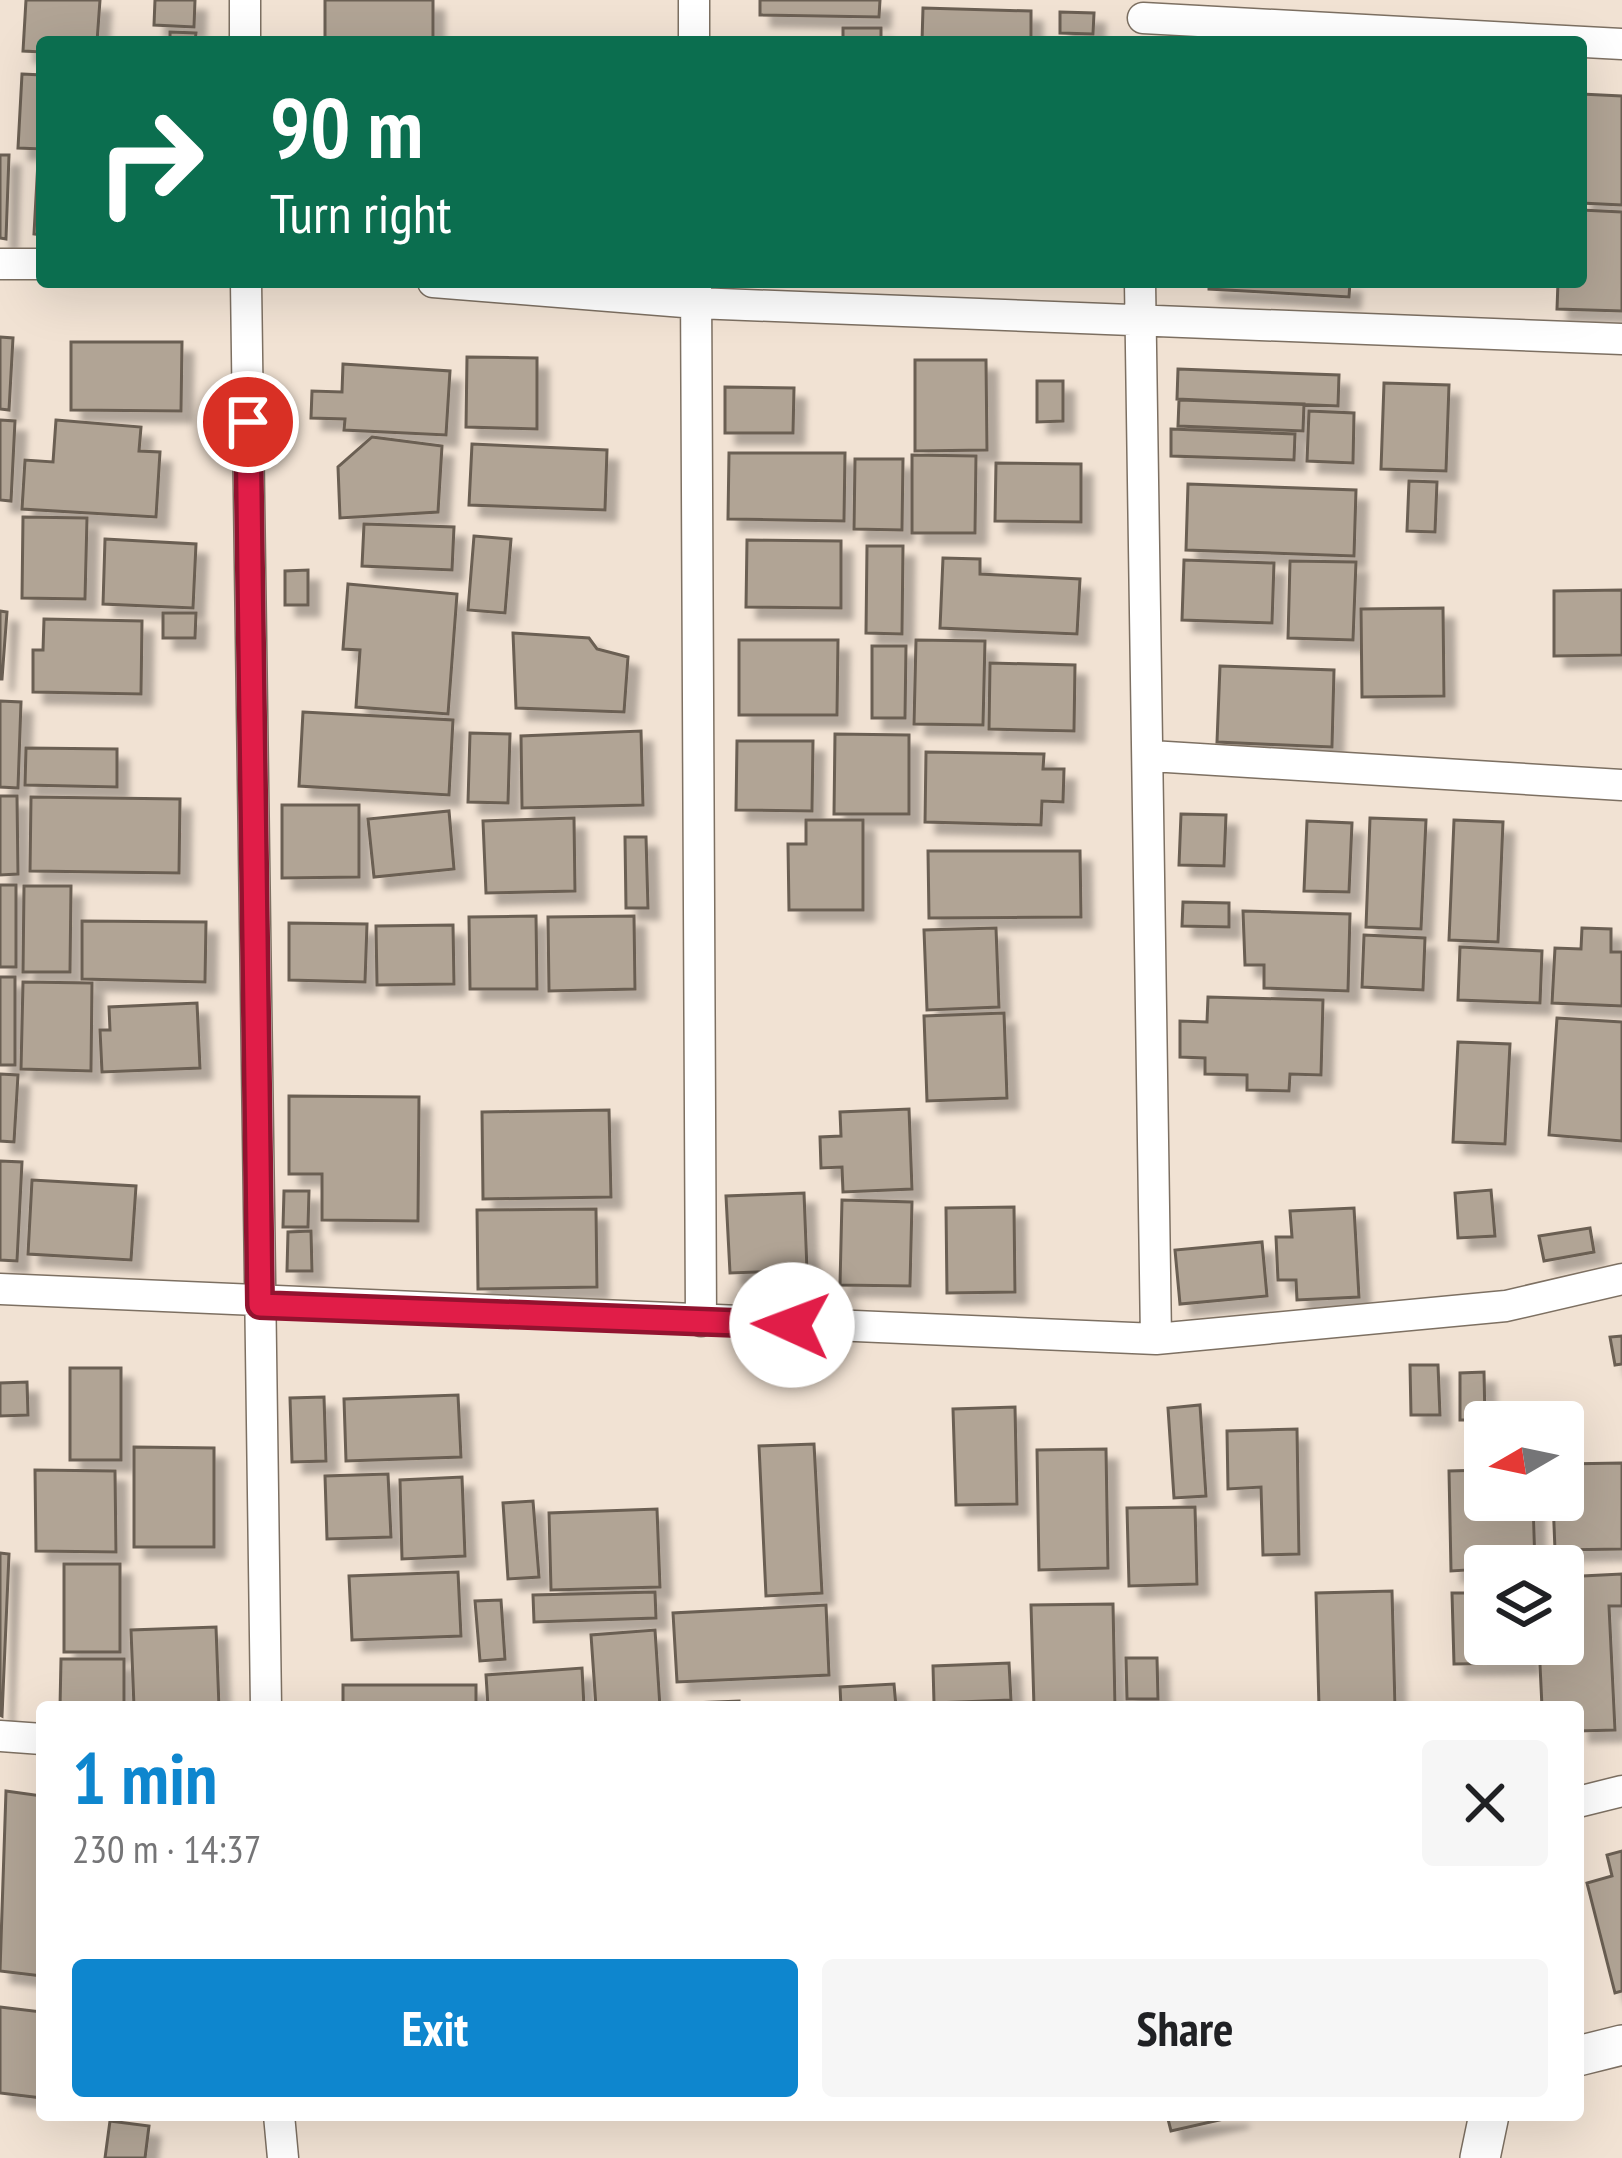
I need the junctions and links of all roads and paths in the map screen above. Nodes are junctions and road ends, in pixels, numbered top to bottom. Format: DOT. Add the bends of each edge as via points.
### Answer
graph roads {
  1 [pos="245,0"];
  2 [pos="694,0"];
  3 [pos="1142,20"];
  4 [pos="245,36"];
  5 [pos="694,36"];
  6 [pos="1462,36"];
  7 [pos="1587,42"];
  8 [pos="1622,44"];
  9 [pos="0,264"];
  10 [pos="36,264"];
  11 [pos="246,288"];
  12 [pos="576,288"];
  13 [pos="1140,288"];
  14 [pos="696,293"];
  15 [pos="1139,320"];
  16 [pos="1622,339"];
  17 [pos="1151,756"];
  18 [pos="1622,785"];
  19 [pos="1622,1279"];
  20 [pos="0,1289"];
  21 [pos="260,1305"];
  22 [pos="701,1322"];
  23 [pos="1156,1339"];
  24 [pos="266,1701"];
  25 [pos="0,1736"];
  26 [pos="36,1738"];
  27 [pos="1622,1791"];
  28 [pos="1584,1800"];
  29 [pos="1622,2045"];
  30 [pos="1584,2054"];
  31 [pos="280,2121"];
  32 [pos="1487,2121"];
  33 [pos="283,2158"];
  34 [pos="1480,2158"];
  1 -- 4 [label="street"];
  2 -- 5 [label="street"];
  3 -- 6 [label="street"];
  7 -- 8 [label="street"];
  9 -- 10 [label="street"];
  11 -- 21 [label="street"];
  12 -- 14 [label="street"];
  13 -- 15 [label="street"];
  14 -- 15 [label="street"];
  14 -- 22 [label="street"];
  15 -- 16 [label="street"];
  15 -- 17 [label="street"];
  17 -- 18 [label="street"];
  17 -- 23 [label="street"];
  19 -- 23 [label="street" via="1506,1306"];
  20 -- 21 [label="street"];
  21 -- 22 [label="street"];
  21 -- 24 [label="street"];
  22 -- 23 [label="street"];
  25 -- 26 [label="street"];
  27 -- 28 [label="street"];
  29 -- 30 [label="street"];
  31 -- 33 [label="street"];
  32 -- 34 [label="street"];
}
